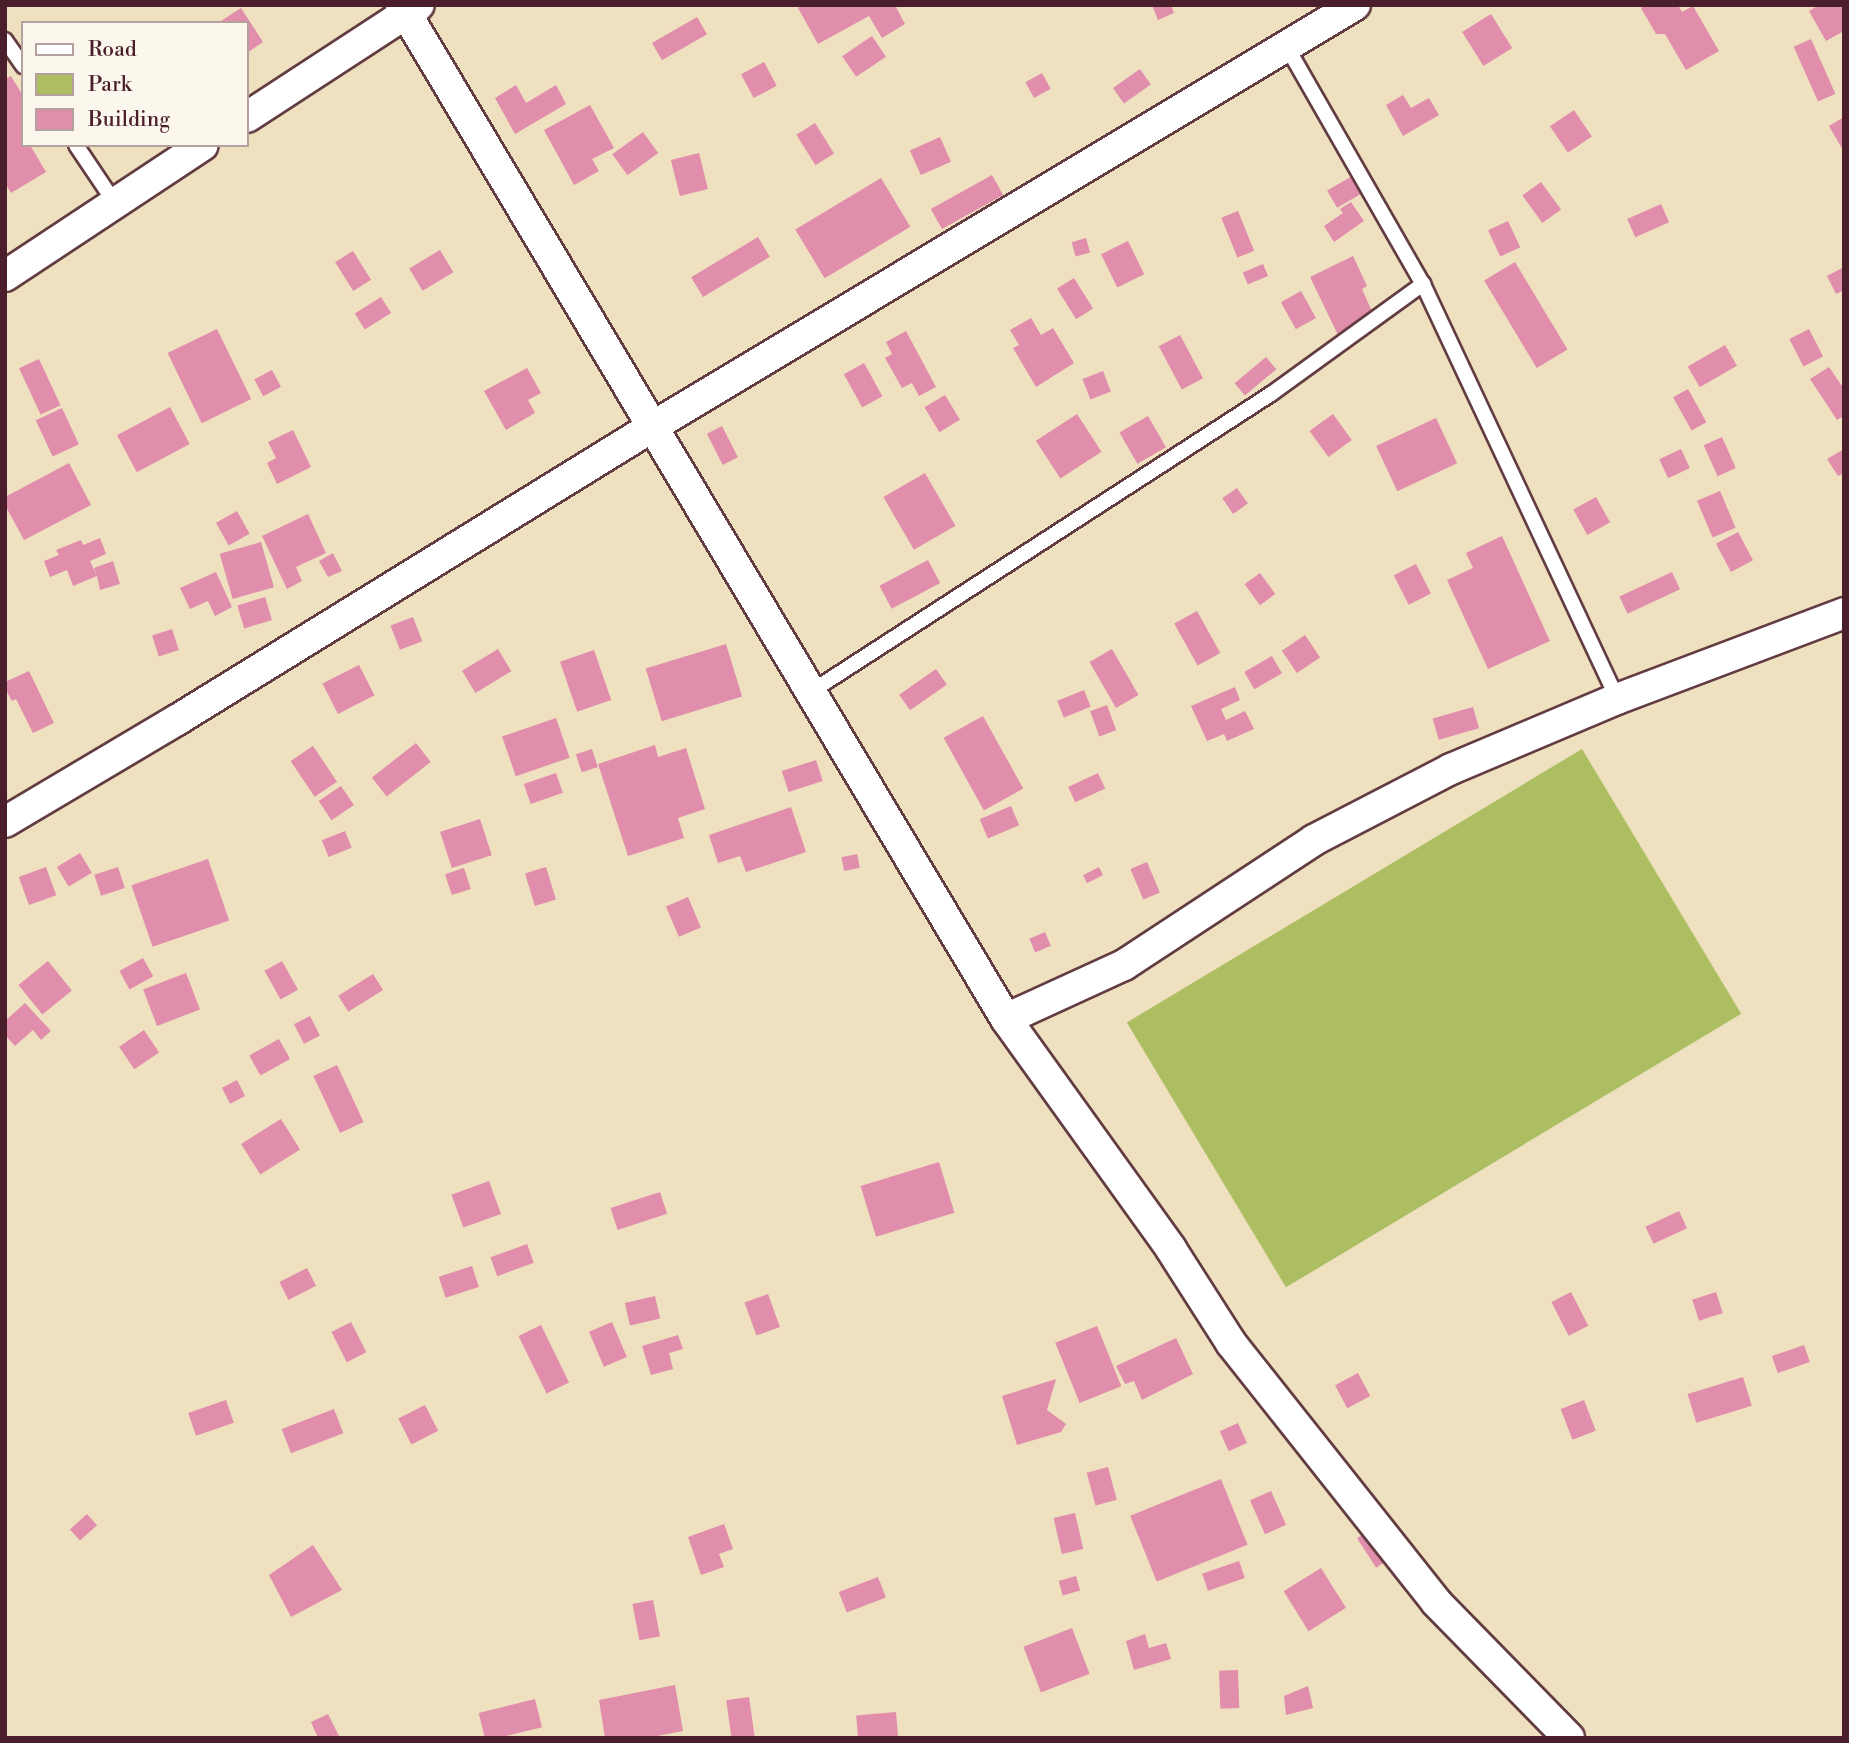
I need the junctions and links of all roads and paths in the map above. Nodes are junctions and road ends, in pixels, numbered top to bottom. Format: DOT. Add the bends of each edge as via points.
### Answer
graph roads {
  1 [pos="1355,5"];
  2 [pos="409,8"];
  3 [pos="5,40"];
  4 [pos="1287,47"];
  5 [pos="21,63"];
  6 [pos="248,116"];
  7 [pos="77,147"];
  8 [pos="200,147"];
  9 [pos="115,203"];
  10 [pos="5,276"];
  11 [pos="1423,284"];
  12 [pos="652,427"];
  13 [pos="1844,613"];
  14 [pos="812,691"];
  15 [pos="1617,699"];
  16 [pos="5,821"];
  17 [pos="1006,1019"];
  18 [pos="1569,1738"];
  1 -- 4 [label="street"];
  2 -- 6 [label="street"];
  2 -- 12 [label="street"];
  3 -- 5 [label="lane"];
  4 -- 11 [label="lane"];
  4 -- 12 [label="street"];
  7 -- 9 [label="lane"];
  8 -- 9 [label="street"];
  9 -- 10 [label="street"];
  11 -- 14 [label="lane" via="1271,394"];
  11 -- 15 [label="lane"];
  12 -- 14 [label="street"];
  12 -- 16 [label="street"];
  13 -- 15 [label="street"];
  14 -- 17 [label="street"];
  15 -- 17 [label="street" via="1451,769 1314,840 1124,965"];
  17 -- 18 [label="street" via="1171,1249 1231,1343 1436,1602"];
}
